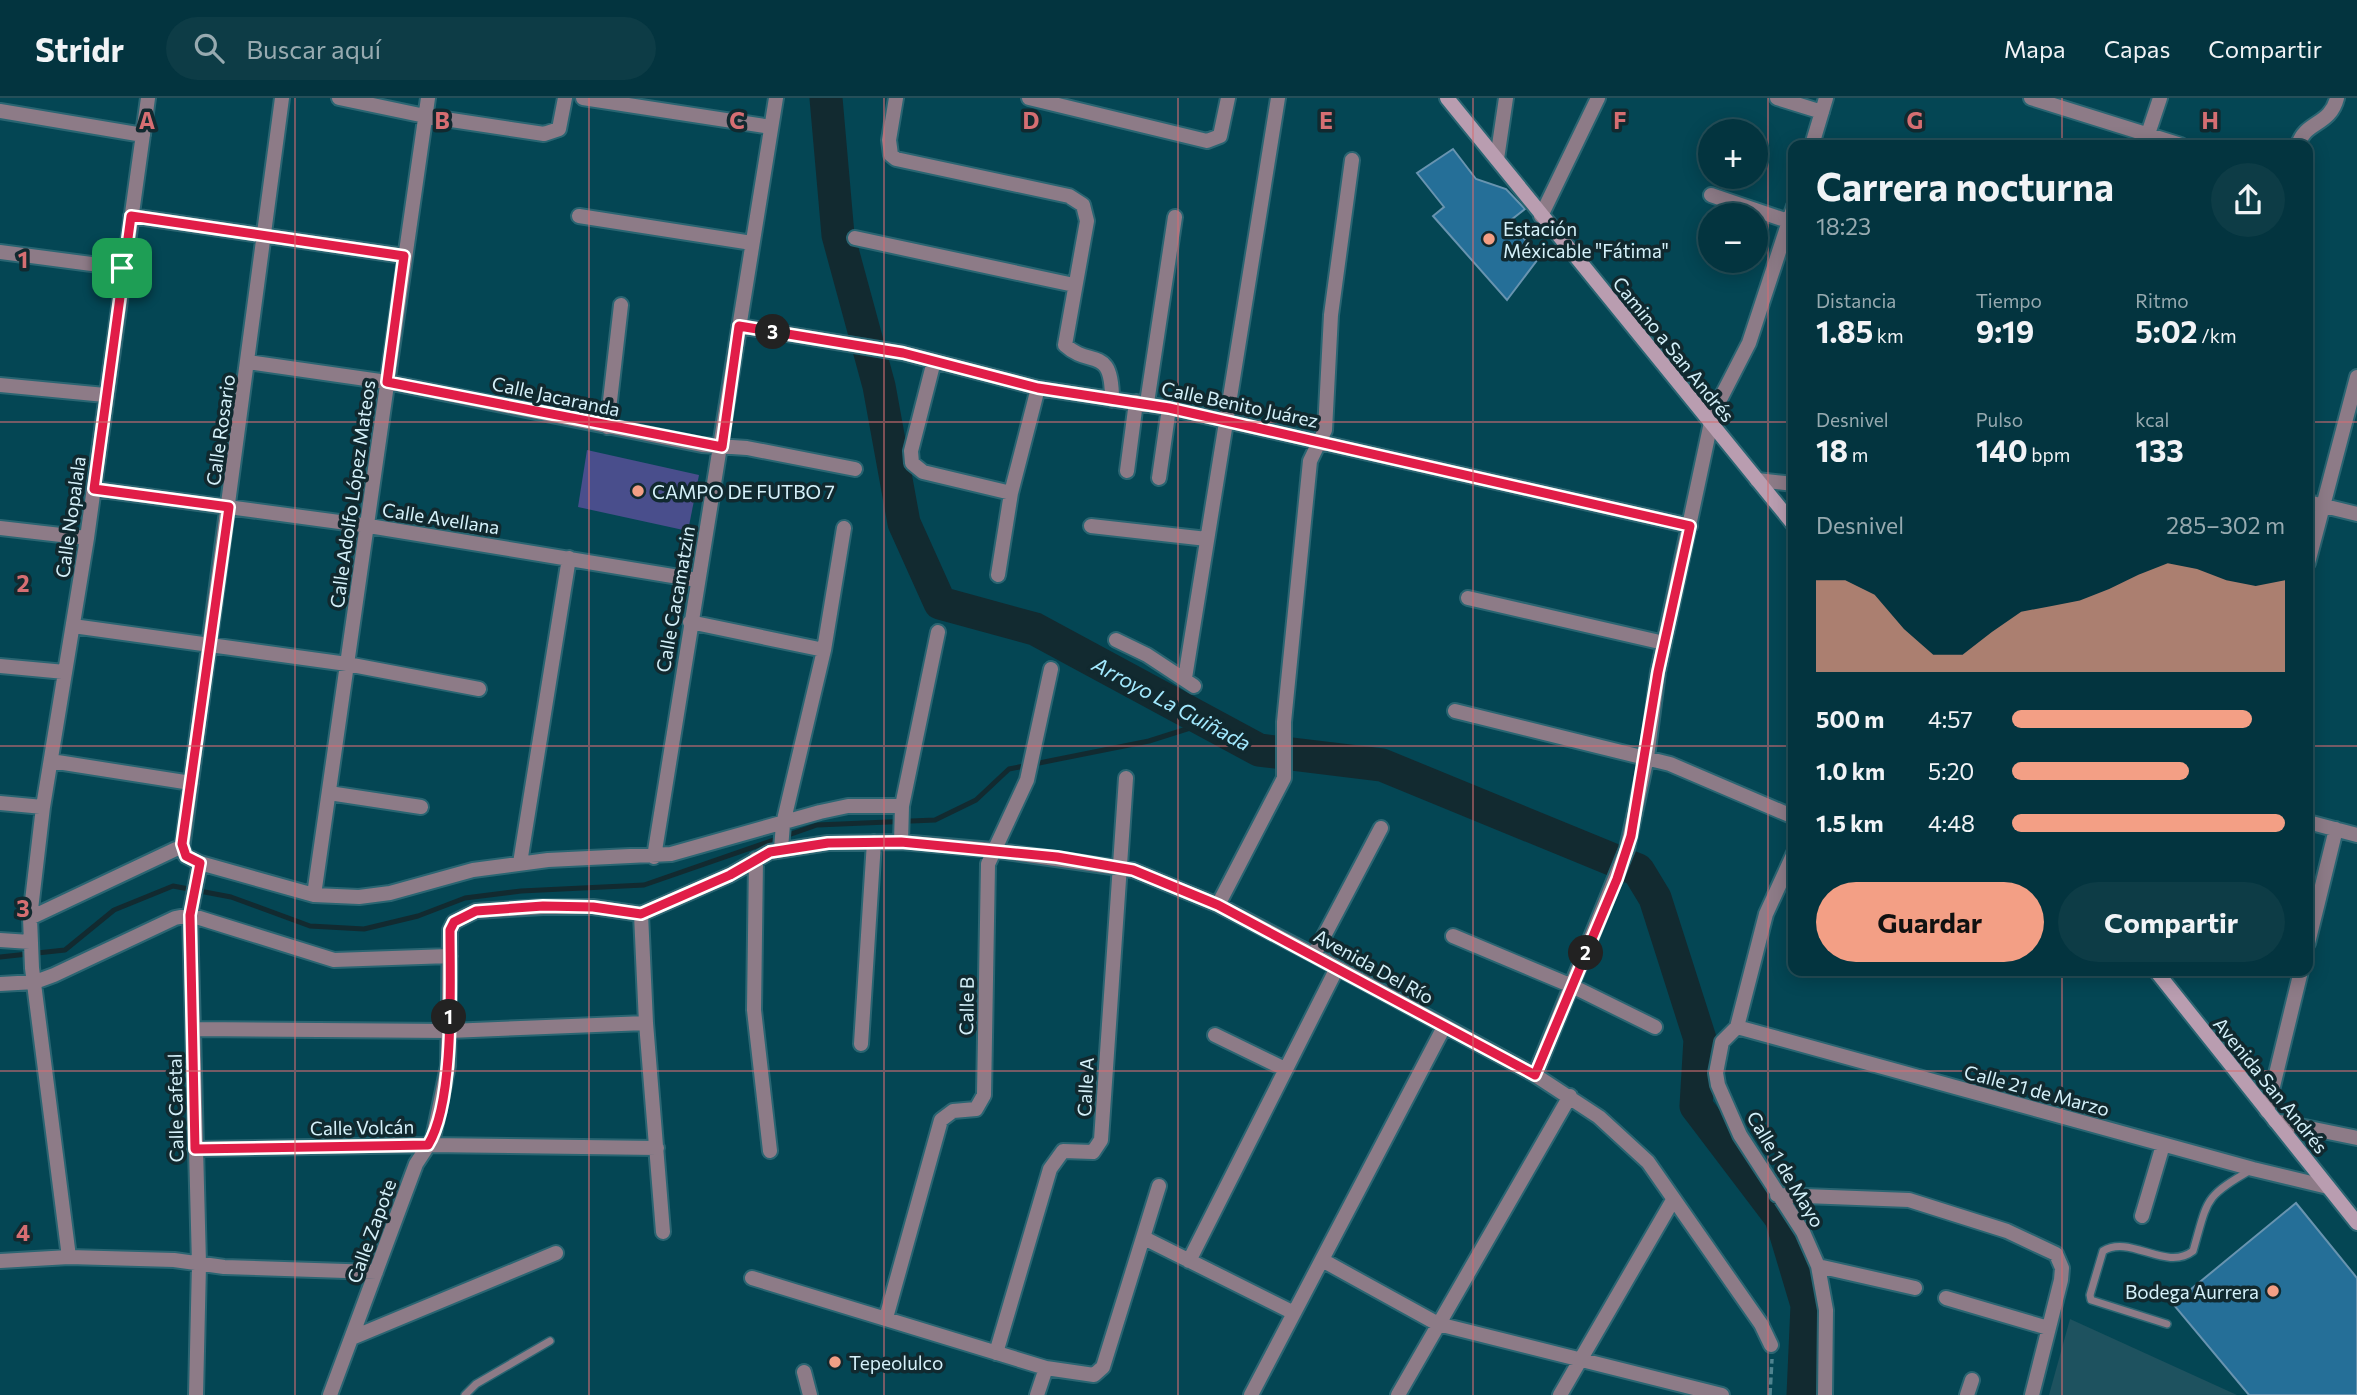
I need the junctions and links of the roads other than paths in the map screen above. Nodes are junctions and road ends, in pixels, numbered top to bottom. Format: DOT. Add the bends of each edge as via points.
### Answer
graph roads {
  1 [pos="148,98"];
  2 [pos="282,98"];
  3 [pos="339,98"];
  4 [pos="428,98"];
  5 [pos="565,98"];
  6 [pos="583,98"];
  7 [pos="776,98"];
  8 [pos="896,98"];
  9 [pos="1029,98"];
  10 [pos="1227,98"];
  11 [pos="1278,98"];
  12 [pos="1447,98"];
  13 [pos="1506,98"];
  14 [pos="1598,98"];
  15 [pos="1777,98"];
  16 [pos="2031,98"];
  17 [pos="2160,98"];
  18 [pos="2337,98"];
  19 [pos="1824,105"];
  20 [pos="0,111"];
  21 [pos="425,116"];
  22 [pos="771,127"];
  23 [pos="2148,134"];
  24 [pos="143,135"];
  25 [pos="1814,140"];
  26 [pos="2166,140"];
  27 [pos="2301,140"];
  28 [pos="1497,159"];
  29 [pos="1352,160"];
  30 [pos="1711,195"];
  31 [pos="131,216"];
  32 [pos="579,216"];
  33 [pos="1541,216"];
  34 [pos="1175,217"];
  35 [pos="1788,221"];
  36 [pos="1788,231"];
  37 [pos="265,235"];
  38 [pos="855,238"];
  39 [pos="752,243"];
  40 [pos="0,252"];
  41 [pos="404,256"];
  42 [pos="122,268"];
  43 [pos="1074,285"];
  44 [pos="621,305"];
  45 [pos="739,326"];
  46 [pos="934,361"];
  47 [pos="248,362"];
  48 [pos="2357,377"];
  49 [pos="387,382"];
  50 [pos="0,384"];
  51 [pos="1038,388"];
  52 [pos="105,396"];
  53 [pos="1112,400"];
  54 [pos="1141,403"];
  55 [pos="1169,408"];
  56 [pos="1226,421"];
  57 [pos="1710,425"];
  58 [pos="607,427"];
  59 [pos="1320,440"];
  60 [pos="722,447"];
  61 [pos="855,469"];
  62 [pos="1127,471"];
  63 [pos="1159,478"];
  64 [pos="1756,480"];
  65 [pos="1788,483"];
  66 [pos="94,489"];
  67 [pos="1011,492"];
  68 [pos="2313,503"];
  69 [pos="2323,506"];
  70 [pos="229,507"];
  71 [pos="2357,514"];
  72 [pos="1788,518"];
  73 [pos="369,526"];
  74 [pos="1091,526"];
  75 [pos="1690,526"];
  76 [pos="0,528"];
  77 [pos="844,528"];
  78 [pos="87,538"];
  79 [pos="1207,539"];
  80 [pos="2313,544"];
  81 [pos="569,558"];
  82 [pos="998,575"];
  83 [pos="697,580"];
  84 [pos="1468,598"];
  85 [pos="690,622"];
  86 [pos="73,626"];
  87 [pos="939,632"];
  88 [pos="1116,640"];
  89 [pos="211,643"];
  90 [pos="1664,643"];
  91 [pos="824,650"];
  92 [pos="347,664"];
  93 [pos="0,666"];
  94 [pos="1051,669"];
  95 [pos="65,672"];
  96 [pos="479,689"];
  97 [pos="1455,711"];
  98 [pos="1647,757"];
  99 [pos="51,761"];
  100 [pos="1126,778"];
  101 [pos="191,783"];
  102 [pos="329,793"];
  103 [pos="0,803"];
  104 [pos="43,807"];
  105 [pos="421,807"];
  106 [pos="902,808"];
  107 [pos="1788,814"];
  108 [pos="2313,823"];
  109 [pos="783,825"];
  110 [pos="1381,828"];
  111 [pos="2336,829"];
  112 [pos="2356,830"];
  113 [pos="901,836"];
  114 [pos="874,842"];
  115 [pos="781,846"];
  116 [pos="182,849"];
  117 [pos="992,850"];
  118 [pos="654,857"];
  119 [pos="756,859"];
  120 [pos="520,863"];
  121 [pos="1118,867"];
  122 [pos="1788,867"];
  123 [pos="198,869"];
  124 [pos="314,895"];
  125 [pos="1218,905"];
  126 [pos="191,911"];
  127 [pos="641,914"];
  128 [pos="30,919"];
  129 [pos="2313,923"];
  130 [pos="1452,936"];
  131 [pos="0,940"];
  132 [pos="30,946"];
  133 [pos="1314,955"];
  134 [pos="450,956"];
  135 [pos="1336,968"];
  136 [pos="34,975"];
  137 [pos="2159,976"];
  138 [pos="2300,976"];
  139 [pos="0,984"];
  140 [pos="1572,986"];
  141 [pos="646,1023"];
  142 [pos="1444,1027"];
  143 [pos="1655,1027"];
  144 [pos="1737,1027"];
  145 [pos="193,1029"];
  146 [pos="449,1031"];
  147 [pos="1215,1035"];
  148 [pos="861,1044"];
  149 [pos="1285,1069"];
  150 [pos="1535,1075"];
  151 [pos="1570,1096"];
  152 [pos="2271,1116"];
  153 [pos="2357,1138"];
  154 [pos="428,1145"];
  155 [pos="2163,1145"];
  156 [pos="657,1148"];
  157 [pos="195,1149"];
  158 [pos="770,1151"];
  159 [pos="2253,1169"];
  160 [pos="1159,1186"];
  161 [pos="2328,1187"];
  162 [pos="1777,1195"];
  163 [pos="1673,1200"];
  164 [pos="2141,1216"];
  165 [pos="2357,1223"];
  166 [pos="663,1232"];
  167 [pos="1144,1238"];
  168 [pos="556,1253"];
  169 [pos="69,1257"];
  170 [pos="0,1261"];
  171 [pos="1189,1261"];
  172 [pos="1322,1261"];
  173 [pos="199,1264"];
  174 [pos="1818,1266"];
  175 [pos="376,1272"];
  176 [pos="752,1278"];
  177 [pos="1914,1288"];
  178 [pos="1946,1298"];
  179 [pos="1294,1313"];
  180 [pos="886,1318"];
  181 [pos="1438,1324"];
  182 [pos="2167,1324"];
  183 [pos="2048,1328"];
  184 [pos="354,1336"];
  185 [pos="550,1341"];
  186 [pos="1771,1345"];
  187 [pos="996,1353"];
  188 [pos="1581,1359"];
  189 [pos="1046,1368"];
  190 [pos="804,1372"];
  191 [pos="1972,1380"];
  192 [pos="196,1395"];
  193 [pos="330,1395"];
  194 [pos="465,1395"];
  195 [pos="810,1395"];
  196 [pos="1037,1395"];
  197 [pos="1251,1395"];
  198 [pos="1398,1395"];
  199 [pos="1560,1395"];
  200 [pos="1721,1395"];
  201 [pos="1825,1395"];
  202 [pos="1967,1395"];
  203 [pos="2032,1395"];
  1 -- 24 [label="street, Calle Nopalala"];
  2 -- 37 [label="street, Calle Rosario"];
  3 -- 21 [label="street"];
  4 -- 21 [label="street, Calle Adolfo López Mateos"];
  5 -- 21 [label="street" via="561,124 554,133"];
  6 -- 22 [label="street"];
  7 -- 22 [label="street, Calle Cacamatzin"];
  8 -- 43 [label="street" via="889,140 891,155 903,162 1069,196 1083,205 1087,221"];
  9 -- 10 [label="street" via="1213,141 1220,136"];
  11 -- 56 [label="street"];
  12 -- 28 [label="main road, Camino a San Andrés"];
  13 -- 28 [label="street"];
  14 -- 33 [label="street"];
  15 -- 19 [label="street"];
  16 -- 23 [label="street"];
  17 -- 23 [label="street"];
  18 -- 27 [label="street" via="2328,118 2307,130"];
  19 -- 25 [label="street"];
  20 -- 24 [label="street"];
  21 -- 41 [label="street, Calle Adolfo López Mateos"];
  22 -- 39 [label="street, Calle Cacamatzin"];
  23 -- 26 [label="street"];
  24 -- 31 [label="street, Calle Nopalala"];
  28 -- 33 [label="main road, Camino a San Andrés"];
  29 -- 59 [label="street" via="1331,315 1325,430"];
  30 -- 35 [label="street"];
  31 -- 37 [label="street"];
  31 -- 42 [label="street, Calle Nopalala"];
  32 -- 39 [label="street"];
  33 -- 57 [label="main road, Camino a San Andrés"];
  34 -- 54 [label="street"];
  36 -- 57 [label="street" via="1749,343"];
  37 -- 41 [label="street"];
  37 -- 47 [label="street, Calle Rosario"];
  38 -- 43 [label="street"];
  39 -- 45 [label="street, Calle Cacamatzin"];
  40 -- 42 [label="street"];
  41 -- 49 [label="street, Calle Adolfo López Mateos"];
  42 -- 52 [label="street, Calle Nopalala"];
  43 -- 53 [label="street" via="1065,345 1105,364"];
  44 -- 58 [label="street"];
  45 -- 46 [label="street, Calle Benito Juárez"];
  45 -- 60 [label="street, Calle Cacamatzin"];
  46 -- 51 [label="street, Calle Benito Juárez"];
  46 -- 67 [label="street" via="911,451 912,463 923,472"];
  47 -- 49 [label="street, Calle Jacaranda"];
  47 -- 70 [label="street, Calle Rosario"];
  48 -- 69 [label="street"];
  49 -- 58 [label="street, Calle Jacaranda"];
  49 -- 73 [label="street, Calle Adolfo López Mateos"];
  50 -- 52 [label="street"];
  51 -- 53 [label="street, Calle Benito Juárez"];
  51 -- 67 [label="street"];
  52 -- 66 [label="street, Calle Nopalala"];
  53 -- 54 [label="street, Calle Benito Juárez"];
  54 -- 55 [label="street, Calle Benito Juárez"];
  54 -- 62 [label="street"];
  55 -- 56 [label="street, Calle Benito Juárez"];
  55 -- 63 [label="street"];
  56 -- 59 [label="street, Calle Benito Juárez"];
  56 -- 79 [label="street"];
  57 -- 64 [label="main road, Camino a San Andrés"];
  57 -- 75 [label="street"];
  58 -- 60 [label="street, Calle Jacaranda"];
  59 -- 75 [label="street, Calle Benito Juárez"];
  59 -- 125 [label="street" via="1310,461 1283,728 1283,778"];
  60 -- 61 [label="street, Calle Jacaranda"];
  60 -- 83 [label="street, Calle Cacamatzin"];
  64 -- 65 [label="street"];
  64 -- 72 [label="main road, Camino a San Andrés"];
  66 -- 70 [label="street, Calle Avellana"];
  66 -- 78 [label="street, Calle Nopalala"];
  67 -- 82 [label="street"];
  68 -- 69 [label="street"];
  69 -- 71 [label="street"];
  69 -- 80 [label="street"];
  70 -- 73 [label="street, Calle Avellana"];
  70 -- 89 [label="street, Calle Rosario"];
  73 -- 81 [label="street, Calle Avellana"];
  73 -- 92 [label="street, Calle Adolfo López Mateos"];
  74 -- 79 [label="street"];
  75 -- 90 [label="street"];
  76 -- 78 [label="street"];
  77 -- 91 [label="street"];
  78 -- 86 [label="street, Calle Nopalala"];
  79 -- 88 [label="street" via="1189,682"];
  81 -- 83 [label="street, Calle Avellana"];
  81 -- 120 [label="street"];
  83 -- 85 [label="street, Calle Cacamatzin"];
  84 -- 90 [label="street"];
  85 -- 91 [label="street"];
  85 -- 118 [label="street, Calle Cacamatzin"];
  86 -- 89 [label="street"];
  86 -- 95 [label="street, Calle Nopalala"];
  87 -- 106 [label="street"];
  89 -- 92 [label="street"];
  89 -- 101 [label="street, Calle Rosario"];
  90 -- 98 [label="street"];
  91 -- 109 [label="street"];
  92 -- 96 [label="street"];
  92 -- 102 [label="street, Calle Adolfo López Mateos"];
  93 -- 95 [label="street"];
  94 -- 117 [label="street, Calle B" via="1027,780"];
  95 -- 99 [label="street, Calle Nopalala"];
  97 -- 98 [label="street"];
  98 -- 107 [label="street"];
  98 -- 140 [label="street" via="1627,849"];
  99 -- 101 [label="street"];
  99 -- 104 [label="street, Calle Nopalala"];
  100 -- 121 [label="street, Calle A"];
  101 -- 116 [label="street, Calle Rosario"];
  102 -- 105 [label="street"];
  102 -- 124 [label="street, Calle Adolfo López Mateos"];
  103 -- 104 [label="street"];
  104 -- 128 [label="street, Calle Nopalala"];
  106 -- 109 [label="street" via="848,806 801,816"];
  106 -- 113 [label="street"];
  108 -- 111 [label="street"];
  109 -- 115 [label="street"];
  109 -- 118 [label="street"];
  110 -- 133 [label="street"];
  111 -- 112 [label="street"];
  111 -- 129 [label="street"];
  113 -- 114 [label="street, Avenida Del Río"];
  113 -- 117 [label="street, Avenida Del Río"];
  114 -- 115 [label="street, Avenida Del Río"];
  114 -- 148 [label="street"];
  115 -- 119 [label="street, Avenida Del Río"];
  116 -- 123 [label="street"];
  116 -- 128 [label="street"];
  117 -- 121 [label="street, Avenida Del Río"];
  117 -- 180 [label="street, Calle B" via="988,864 984,1095 976,1109 953,1111 941,1120"];
  118 -- 120 [label="street"];
  119 -- 127 [label="street, Avenida Del Río" via="708,886"];
  119 -- 158 [label="street" via="754,1010"];
  120 -- 124 [label="street" via="359,897"];
  121 -- 125 [label="street, Avenida Del Río"];
  121 -- 187 [label="street, Calle A" via="1101,1140 1093,1152 1063,1151 1050,1169"];
  122 -- 144 [label="street, Calle 1 de Mayo" via="1759,937"];
  123 -- 124 [label="street"];
  123 -- 126 [label="street, Calle Cafetal"];
  125 -- 133 [label="street, Avenida Del Río"];
  126 -- 134 [label="street" via="334,960"];
  126 -- 136 [label="street"];
  126 -- 145 [label="street, Calle Cafetal"];
  127 -- 134 [label="street, Avenida Del Río" via="566,906 476,911 454,922"];
  127 -- 141 [label="street"];
  128 -- 132 [label="street, Calle Nopalala"];
  130 -- 140 [label="street"];
  131 -- 132 [label="street"];
  132 -- 136 [label="street, Calle Nopalala"];
  133 -- 135 [label="street, Avenida Del Río"];
  134 -- 146 [label="street, Calle Zapote"];
  135 -- 142 [label="street, Avenida Del Río"];
  135 -- 149 [label="street"];
  136 -- 139 [label="street"];
  136 -- 169 [label="street, Calle Nopalala"];
  137 -- 152 [label="main road, Avenida San Andrés"];
  138 -- 152 [label="street"];
  140 -- 143 [label="street"];
  140 -- 150 [label="street"];
  141 -- 146 [label="street"];
  141 -- 156 [label="street"];
  142 -- 150 [label="street, Avenida Del Río"];
  142 -- 172 [label="street"];
  144 -- 155 [label="street, Calle 21 de Marzo"];
  144 -- 162 [label="street, Calle 1 de Mayo" via="1722,1042 1718,1085 1740,1135"];
  145 -- 146 [label="street"];
  145 -- 157 [label="street, Calle Cafetal"];
  146 -- 154 [label="street, Calle Zapote" via="448,1066"];
  147 -- 149 [label="street"];
  149 -- 171 [label="street"];
  150 -- 151 [label="street, Avenida Del Río"];
  151 -- 163 [label="street, Avenida Del Río" via="1633,1144"];
  151 -- 181 [label="street"];
  152 -- 153 [label="street"];
  152 -- 161 [label="main road, Avenida San Andrés"];
  154 -- 156 [label="street, Calle Volcán"];
  154 -- 157 [label="street, Calle Volcán"];
  154 -- 175 [label="street, Calle Zapote" via="416,1164"];
  155 -- 159 [label="street, Calle 21 de Marzo"];
  155 -- 164 [label="street"];
  156 -- 166 [label="street"];
  157 -- 173 [label="street, Calle Cafetal"];
  159 -- 161 [label="street, Calle 21 de Marzo"];
  159 -- 182 [label="lane" via="2207,1200 2188,1255 2175,1259 2117,1247 2103,1251 2091,1300"];
  160 -- 167 [label="street"];
  161 -- 165 [label="main road, Avenida San Andrés"];
  162 -- 174 [label="street, Calle 1 de Mayo" via="1803,1232"];
  162 -- 183 [label="street" via="1909,1200 2048,1249 2060,1261 2061,1280"];
  163 -- 186 [label="street, Avenida Del Río"];
  163 -- 188 [label="street"];
  167 -- 171 [label="street"];
  167 -- 189 [label="street" via="1103,1367 1088,1376"];
  168 -- 184 [label="street"];
  169 -- 170 [label="street"];
  169 -- 173 [label="street"];
  171 -- 179 [label="street"];
  172 -- 179 [label="street"];
  172 -- 181 [label="street"];
  173 -- 175 [label="street"];
  173 -- 192 [label="street, Calle Cafetal"];
  174 -- 177 [label="street"];
  174 -- 201 [label="street, Calle 1 de Mayo" via="1826,1310"];
  175 -- 184 [label="street, Calle Zapote"];
  176 -- 180 [label="street"];
  178 -- 183 [label="street"];
  179 -- 197 [label="street"];
  180 -- 187 [label="street"];
  181 -- 188 [label="street"];
  181 -- 198 [label="street"];
  183 -- 203 [label="street"];
  184 -- 193 [label="street, Calle Zapote"];
  185 -- 194 [label="lane"];
  187 -- 189 [label="street"];
  188 -- 199 [label="street"];
  188 -- 200 [label="street"];
  189 -- 196 [label="street"];
  190 -- 195 [label="street"];
  191 -- 202 [label="street"];
}
